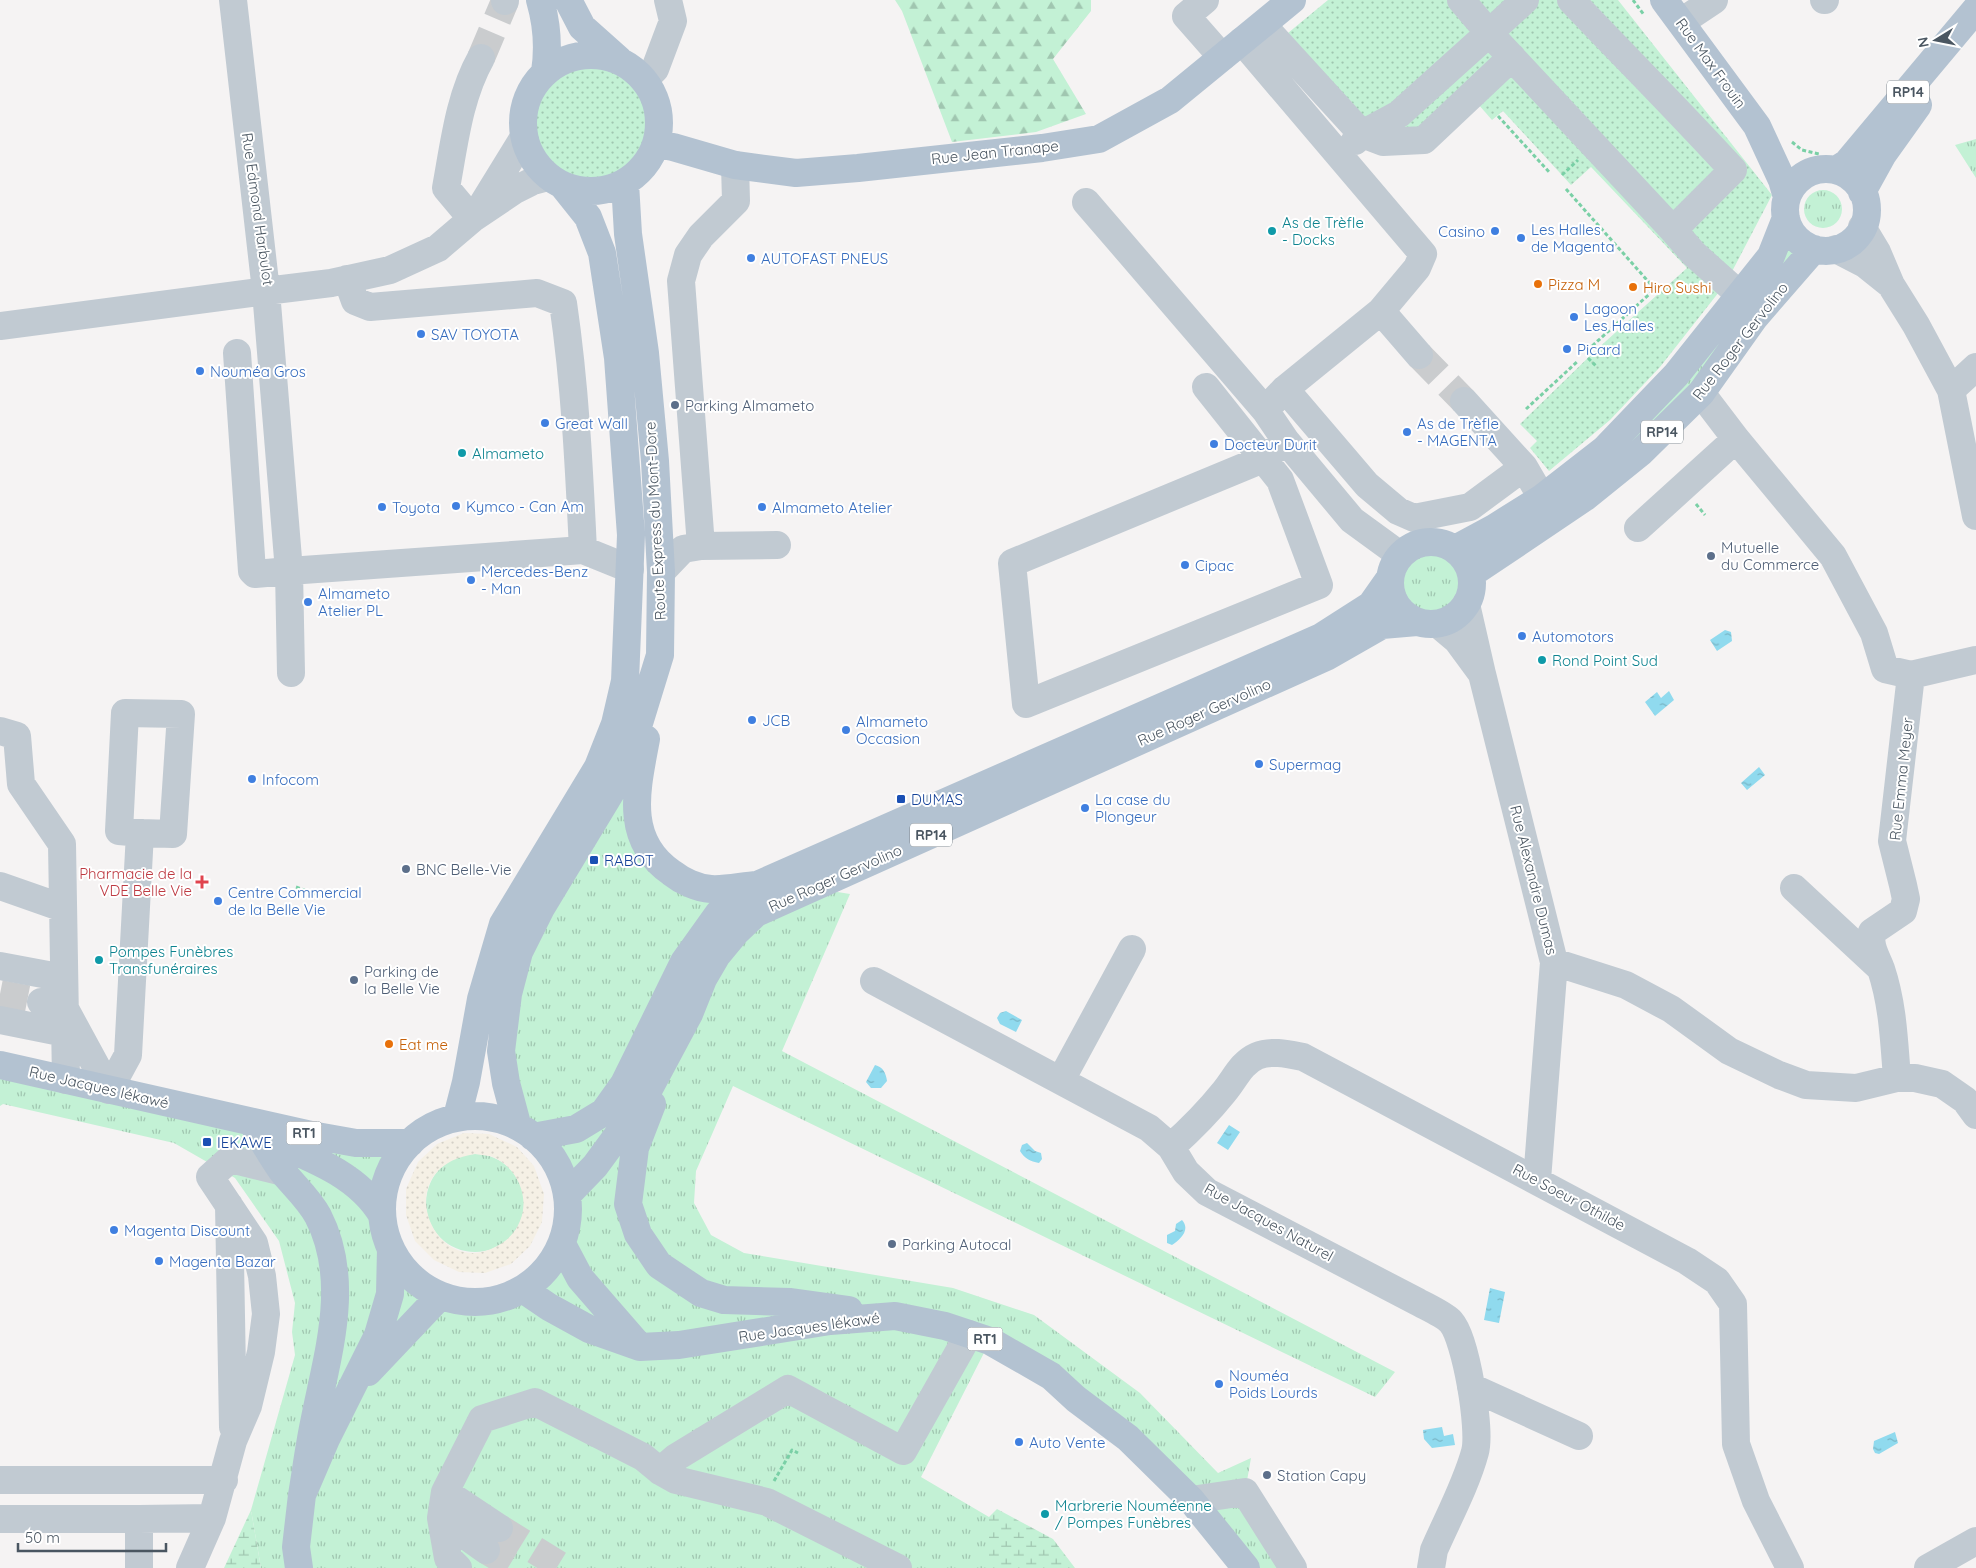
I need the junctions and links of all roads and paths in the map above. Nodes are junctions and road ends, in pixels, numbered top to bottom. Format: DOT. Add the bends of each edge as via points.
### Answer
graph roads {
  1 [pos="233,0"];
  2 [pos="540,0"];
  3 [pos="568,0"];
  4 [pos="668,0"];
  5 [pos="1205,0"];
  6 [pos="1292,0"];
  7 [pos="1461,0"];
  8 [pos="1525,0"];
  9 [pos="1570,0"];
  10 [pos="1664,0"];
  11 [pos="1714,0"];
  12 [pos="1976,9"];
  13 [pos="1681,22"];
  14 [pos="1976,26"];
  15 [pos="1267,30"];
  16 [pos="1489,33"];
  17 [pos="1232,49"];
  18 [pos="1512,57"];
  19 [pos="481,58"];
  20 [pos="620,61"];
  21 [pos="545,72"];
  22 [pos="644,80"];
  23 [pos="1498,116"];
  24 [pos="1757,126"];
  25 [pos="1362,134"];
  26 [pos="524,137"];
  27 [pos="1788,140"];
  28 [pos="656,144"];
  29 [pos="1339,156"];
  30 [pos="735,165"];
  31 [pos="1824,165"];
  32 [pos="1550,172"];
  33 [pos="556,182"];
  34 [pos="625,183"];
  35 [pos="1566,189"];
  36 [pos="1862,192"];
  37 [pos="1086,202"];
  38 [pos="1786,207"];
  39 [pos="472,219"];
  40 [pos="1862,227"];
  41 [pos="1673,230"];
  42 [pos="1825,249"];
  43 [pos="347,279"];
  44 [pos="1891,285"];
  45 [pos="266,291"];
  46 [pos="1740,295"];
  47 [pos="1375,325"];
  48 [pos="0,326"];
  49 [pos="1591,346"];
  50 [pos="237,353"];
  51 [pos="1419,355"];
  52 [pos="1588,358"];
  53 [pos="1578,361"];
  54 [pos="1598,367"];
  55 [pos="1976,367"];
  56 [pos="1206,387"];
  57 [pos="1285,388"];
  58 [pos="1951,390"];
  59 [pos="1702,393"];
  60 [pos="1464,401"];
  61 [pos="1526,409"];
  62 [pos="1265,410"];
  63 [pos="1736,439"];
  64 [pos="1286,441"];
  65 [pos="1263,458"];
  66 [pos="1524,467"];
  67 [pos="1367,485"];
  68 [pos="1542,498"];
  69 [pos="1696,504"];
  70 [pos="1705,515"];
  71 [pos="1976,516"];
  72 [pos="1638,528"];
  73 [pos="1374,536"];
  74 [pos="777,545"];
  75 [pos="701,546"];
  76 [pos="1455,549"];
  77 [pos="583,550"];
  78 [pos="1395,566"];
  79 [pos="630,569"];
  80 [pos="289,571"];
  81 [pos="661,572"];
  82 [pos="1471,574"];
  83 [pos="1466,604"];
  84 [pos="1427,623"];
  85 [pos="660,655"];
  86 [pos="1976,660"];
  87 [pos="291,673"];
  88 [pos="1482,674"];
  89 [pos="1912,675"];
  90 [pos="0,731"];
  91 [pos="10,784"];
  92 [pos="142,833"];
  93 [pos="757,884"];
  94 [pos="0,886"];
  95 [pos="296,887"];
  96 [pos="1794,888"];
  97 [pos="321,896"];
  98 [pos="63,908"];
  99 [pos="1132,949"];
  100 [pos="1554,962"];
  101 [pos="0,966"];
  102 [pos="1881,969"];
  103 [pos="64,978"];
  104 [pos="874,981"];
  105 [pos="57,1014"];
  106 [pos="689,1014"];
  107 [pos="0,1020"];
  108 [pos="0,1065"];
  109 [pos="1897,1078"];
  110 [pos="66,1080"];
  111 [pos="1061,1080"];
  112 [pos="109,1090"];
  113 [pos="199,1110"];
  114 [pos="1976,1115"];
  115 [pos="457,1117"];
  116 [pos="525,1130"];
  117 [pos="260,1136"];
  118 [pos="410,1143"];
  119 [pos="1171,1148"];
  120 [pos="230,1159"];
  121 [pos="283,1172"];
  122 [pos="1537,1180"];
  123 [pos="567,1195"];
  124 [pos="382,1215"];
  125 [pos="562,1244"];
  126 [pos="391,1249"];
  127 [pos="524,1290"];
  128 [pos="440,1296"];
  129 [pos="895,1316"];
  130 [pos="968,1334"];
  131 [pos="640,1347"];
  132 [pos="1471,1387"];
  133 [pos="350,1391"];
  134 [pos="1579,1436"];
  135 [pos="660,1471"];
  136 [pos="0,1480"];
  137 [pos="224,1480"];
  138 [pos="302,1494"];
  139 [pos="1191,1500"];
  140 [pos="443,1505"];
  141 [pos="0,1518"];
  142 [pos="212,1518"];
  143 [pos="139,1519"];
  144 [pos="493,1539"];
  145 [pos="1976,1541"];
  146 [pos="139,1568"];
  147 [pos="190,1568"];
  148 [pos="299,1568"];
  149 [pos="458,1568"];
  150 [pos="898,1568"];
  151 [pos="1246,1568"];
  152 [pos="1293,1568"];
  153 [pos="1431,1568"];
  154 [pos="1790,1568"];
  155 [pos="1928,1568"];
  1 -- 45 [label="street, Rue Edmond Harbulot"];
  2 -- 21 [label="main road" via="546,20 548,50"];
  3 -- 20 [label="main road" via="582,27"];
  4 -- 22 [label="street" via="673,21 655,69"];
  5 -- 17 [label="street" via="1186,16"];
  6 -- 17 [label="main road, Rue Jean Tranape"];
  7 -- 16 [label="street"];
  8 -- 16 [label="street"];
  9 -- 41 [label="street" via="1733,170"];
  10 -- 13 [label="main road, Rue Max Frouin"];
  11 -- 13 [label="street"];
  12 -- 31 [label="main road, RP14" via="1847,163"];
  13 -- 24 [label="main road, Rue Max Frouin"];
  14 -- 36 [label="main road, RP14" via="1883,154"];
  15 -- 25 [label="street"];
  16 -- 18 [label="street"];
  16 -- 25 [label="street" via="1399,114"];
  17 -- 29 [label="street"];
  17 -- 30 [label="main road, Rue Jean Tranape" via="1170,100 1099,139 1042,148 796,173"];
  18 -- 25 [label="street" via="1424,140 1382,142"];
  18 -- 41 [label="street"];
  19 -- 39 [label="street" via="473,73 458,125 446,188"];
  20 -- 21 [label="main road" via="601,55 581,55 562,61"];
  20 -- 22 [label="main road"];
  21 -- 26 [label="main road" via="526,102 522,119"];
  22 -- 28 [label="main road" via="657,106 660,125"];
  23 -- 32 [label="path"];
  24 -- 31 [label="main road, Rue Max Frouin" via="1788,153"];
  24 -- 38 [label="main road, Rue Max Frouin" via="1782,180"];
  25 -- 29 [label="street"];
  26 -- 33 [label="main road" via="532,159"];
  26 -- 39 [label="street"];
  27 -- 31 [label="path"];
  28 -- 30 [label="main road, Rue Jean Tranape"];
  28 -- 34 [label="main road" via="639,173"];
  29 -- 47 [label="street" via="1423,254 1418,268"];
  30 -- 75 [label="street" via="736,202 701,236 688,255 681,281"];
  31 -- 36 [label="main road" via="1856,182"];
  31 -- 38 [label="main road" via="1802,176 1793,185"];
  33 -- 34 [label="main road" via="585,192 606,190"];
  33 -- 39 [label="street, Rue Edmond Harbulot" via="533,180"];
  33 -- 79 [label="main road, Route Express du Mont-Dore" via="588,217 602,253 618,358 628,480"];
  34 -- 81 [label="main road, Route Express du Mont-Dore" via="655,461"];
  35 -- 49 [label="path" via="1655,289"];
  36 -- 40 [label="main road" via="1866,210"];
  37 -- 62 [label="street"];
  38 -- 42 [label="main road" via="1796,238"];
  38 -- 46 [label="main road, Rue Roger Gervolino / RP14" via="1771,256"];
  39 -- 43 [label="street, Rue Edmond Harbulot" via="438,248 390,270"];
  40 -- 42 [label="main road" via="1846,245"];
  40 -- 44 [label="street"];
  41 -- 46 [label="street" via="1694,254"];
  42 -- 44 [label="street" via="1865,264"];
  42 -- 59 [label="main road, Rue Roger Gervolino / RP14" via="1755,317"];
  43 -- 45 [label="street, Rue Edmond Harbulot"];
  43 -- 77 [label="street" via="355,300 370,306 537,293 563,303 569,342"];
  44 -- 58 [label="street"];
  45 -- 48 [label="street"];
  45 -- 80 [label="street"];
  46 -- 68 [label="main road, Rue Roger Gervolino / RP14" via="1676,376 1605,449"];
  47 -- 51 [label="street"];
  47 -- 57 [label="street"];
  50 -- 80 [label="street" via="252,571 255,574"];
  52 -- 54 [label="path"];
  53 -- 61 [label="path"];
  55 -- 58 [label="street"];
  56 -- 65 [label="street"];
  57 -- 62 [label="street"];
  57 -- 67 [label="street"];
  58 -- 71 [label="street"];
  59 -- 63 [label="street"];
  59 -- 82 [label="main road, Rue Roger Gervolino / RP14" via="1641,452 1584,498"];
  60 -- 66 [label="street"];
  62 -- 64 [label="street"];
  63 -- 72 [label="street"];
  63 -- 89 [label="street" via="1834,556 1874,633 1885,669"];
  64 -- 65 [label="street"];
  64 -- 73 [label="street" via="1352,520"];
  65 -- 65 [label="street" via="1280,480 1319,585 1026,704 1012,563"];
  66 -- 67 [label="street" via="1470,507 1414,518 1398,511"];
  66 -- 68 [label="street"];
  67 -- 73 [label="street"];
  68 -- 76 [label="main road, Rue Roger Gervolino / RP14"];
  69 -- 70 [label="path"];
  73 -- 78 [label="street"];
  74 -- 75 [label="street"];
  75 -- 81 [label="street" via="683,549"];
  76 -- 78 [label="main road" via="1432,542 1415,545"];
  76 -- 82 [label="main road" via="1468,564"];
  77 -- 79 [label="street"];
  77 -- 80 [label="street"];
  78 -- 84 [label="main road" via="1391,592 1396,605 1405,615"];
  78 -- 93 [label="main road, Rue Roger Gervolino / RP14" via="1372,605 1321,637"];
  79 -- 115 [label="main road, Route Express du Mont-Dore" via="625,681 615,724 598,767 503,924 481,999"];
  80 -- 87 [label="street"];
  81 -- 85 [label="main road, Route Express du Mont-Dore"];
  82 -- 83 [label="main road" via="1472,584"];
  83 -- 84 [label="main road" via="1454,617"];
  83 -- 88 [label="street, Rue Alexandre Dumas"];
  84 -- 88 [label="street, Rue Alexandre Dumas" via="1457,640"];
  84 -- 106 [label="main road, Rue Roger Gervolino / RP14" via="1382,625 1326,657 756,913 717,955"];
  85 -- 93 [label="main road" via="636,796 638,828 662,867 682,880 710,889"];
  85 -- 116 [label="main road, Route Express du Mont-Dore" via="636,733 614,787 541,908 520,952 508,994 501,1051 506,1083"];
  86 -- 89 [label="street"];
  88 -- 100 [label="street, Rue Alexandre Dumas"];
  89 -- 102 [label="street, Rue Emma Meyer" via="1892,841 1906,899 1903,911 1872,932 1870,942"];
  90 -- 91 [label="street" via="17,736"];
  91 -- 98 [label="street" via="62,844"];
  92 -- 92 [label="street" via="119,832 125,712 181,714 173,834"];
  92 -- 112 [label="street" via="128,1055"];
  93 -- 116 [label="main road, Rue Roger Gervolino / RP14" via="718,913 684,962 624,1084 604,1112 576,1129"];
  94 -- 98 [label="street"];
  95 -- 97 [label="path"];
  96 -- 102 [label="street"];
  98 -- 103 [label="street"];
  99 -- 111 [label="street"];
  100 -- 109 [label="street" via="1626,985 1671,1009 1729,1051 1806,1085 1856,1088"];
  100 -- 122 [label="street, Rue Alexandre Dumas"];
  101 -- 103 [label="street"];
  102 -- 109 [label="street, Rue Emma Meyer" via="1893,1021"];
  103 -- 105 [label="street"];
  104 -- 111 [label="street, Rue Jacques Naturel"];
  105 -- 107 [label="street"];
  105 -- 110 [label="street"];
  105 -- 112 [label="street"];
  106 -- 123 [label="main road, Rue Roger Gervolino / RP14" via="642,1102 595,1166"];
  106 -- 129 [label="main road" via="635,1148 628,1204 638,1234 658,1265 701,1293 724,1300 791,1302"];
  108 -- 110 [label="main road, Rue Jacques Iékawé / RT1"];
  109 -- 114 [label="street" via="1942,1084 1966,1100"];
  110 -- 112 [label="main road, Rue Jacques Iékawé / RT1"];
  111 -- 119 [label="street, Rue Jacques Naturel" via="1149,1128"];
  112 -- 113 [label="main road, Rue Jacques Iékawé / RT1"];
  113 -- 117 [label="main road, RT1"];
  113 -- 118 [label="main road, RT1" via="356,1143"];
  115 -- 116 [label="main road" via="492,1117"];
  115 -- 118 [label="main road" via="430,1129"];
  116 -- 123 [label="main road" via="556,1163"];
  117 -- 120 [label="street"];
  117 -- 121 [label="main road"];
  117 -- 124 [label="main road, RT1" via="350,1180 373,1200"];
  118 -- 124 [label="main road" via="392,1166 382,1197"];
  119 -- 122 [label="street, Rue Soeur Othilde" via="1206,1113 1246,1062 1260,1055 1281,1053 1303,1057"];
  119 -- 132 [label="street, Rue Jacques Naturel" via="1186,1172 1207,1192 1451,1322 1460,1341"];
  120 -- 121 [label="street"];
  120 -- 137 [label="street" via="210,1177 229,1205 233,1441"];
  121 -- 138 [label="main road" via="317,1215 334,1265 336,1310"];
  122 -- 154 [label="street, Rue Soeur Othilde" via="1718,1281 1734,1309 1736,1444 1756,1501"];
  123 -- 125 [label="main road" via="567,1224"];
  124 -- 126 [label="main road"];
  125 -- 127 [label="main road" via="546,1271"];
  125 -- 131 [label="main road" via="580,1278"];
  126 -- 128 [label="main road" via="398,1263 422,1286"];
  126 -- 133 [label="main road" via="390,1294 378,1334"];
  127 -- 128 [label="main road" via="483,1303 458,1302"];
  127 -- 131 [label="main road, Rue Jacques Iékawé / RT1" via="589,1329"];
  128 -- 133 [label="main road"];
  129 -- 130 [label="main road, Rue Jacques Iékawé / RT1"];
  129 -- 131 [label="main road, Rue Jacques Iékawé / RT1" via="830,1321 679,1345"];
  130 -- 135 [label="street" via="903,1451 788,1389 675,1458"];
  130 -- 139 [label="main road, Rue Jacques Iékawé / RT1" via="990,1341 1051,1376 1076,1400 1128,1438"];
  132 -- 134 [label="street"];
  132 -- 153 [label="street, Rue Jacques Naturel" via="1476,1450 1434,1550"];
  133 -- 138 [label="main road"];
  135 -- 140 [label="street" via="643,1457 535,1402 482,1419"];
  135 -- 150 [label="street" via="676,1480 767,1502"];
  136 -- 137 [label="street"];
  137 -- 142 [label="street"];
  138 -- 148 [label="main road" via="296,1547"];
  139 -- 151 [label="main road, Rue Jacques Iékawé / RT1"];
  139 -- 152 [label="street" via="1245,1492"];
  140 -- 144 [label="street"];
  140 -- 149 [label="street" via="448,1558"];
  141 -- 143 [label="street"];
  142 -- 143 [label="street"];
  142 -- 147 [label="street"];
  143 -- 146 [label="street"];
  145 -- 155 [label="street"];
}
